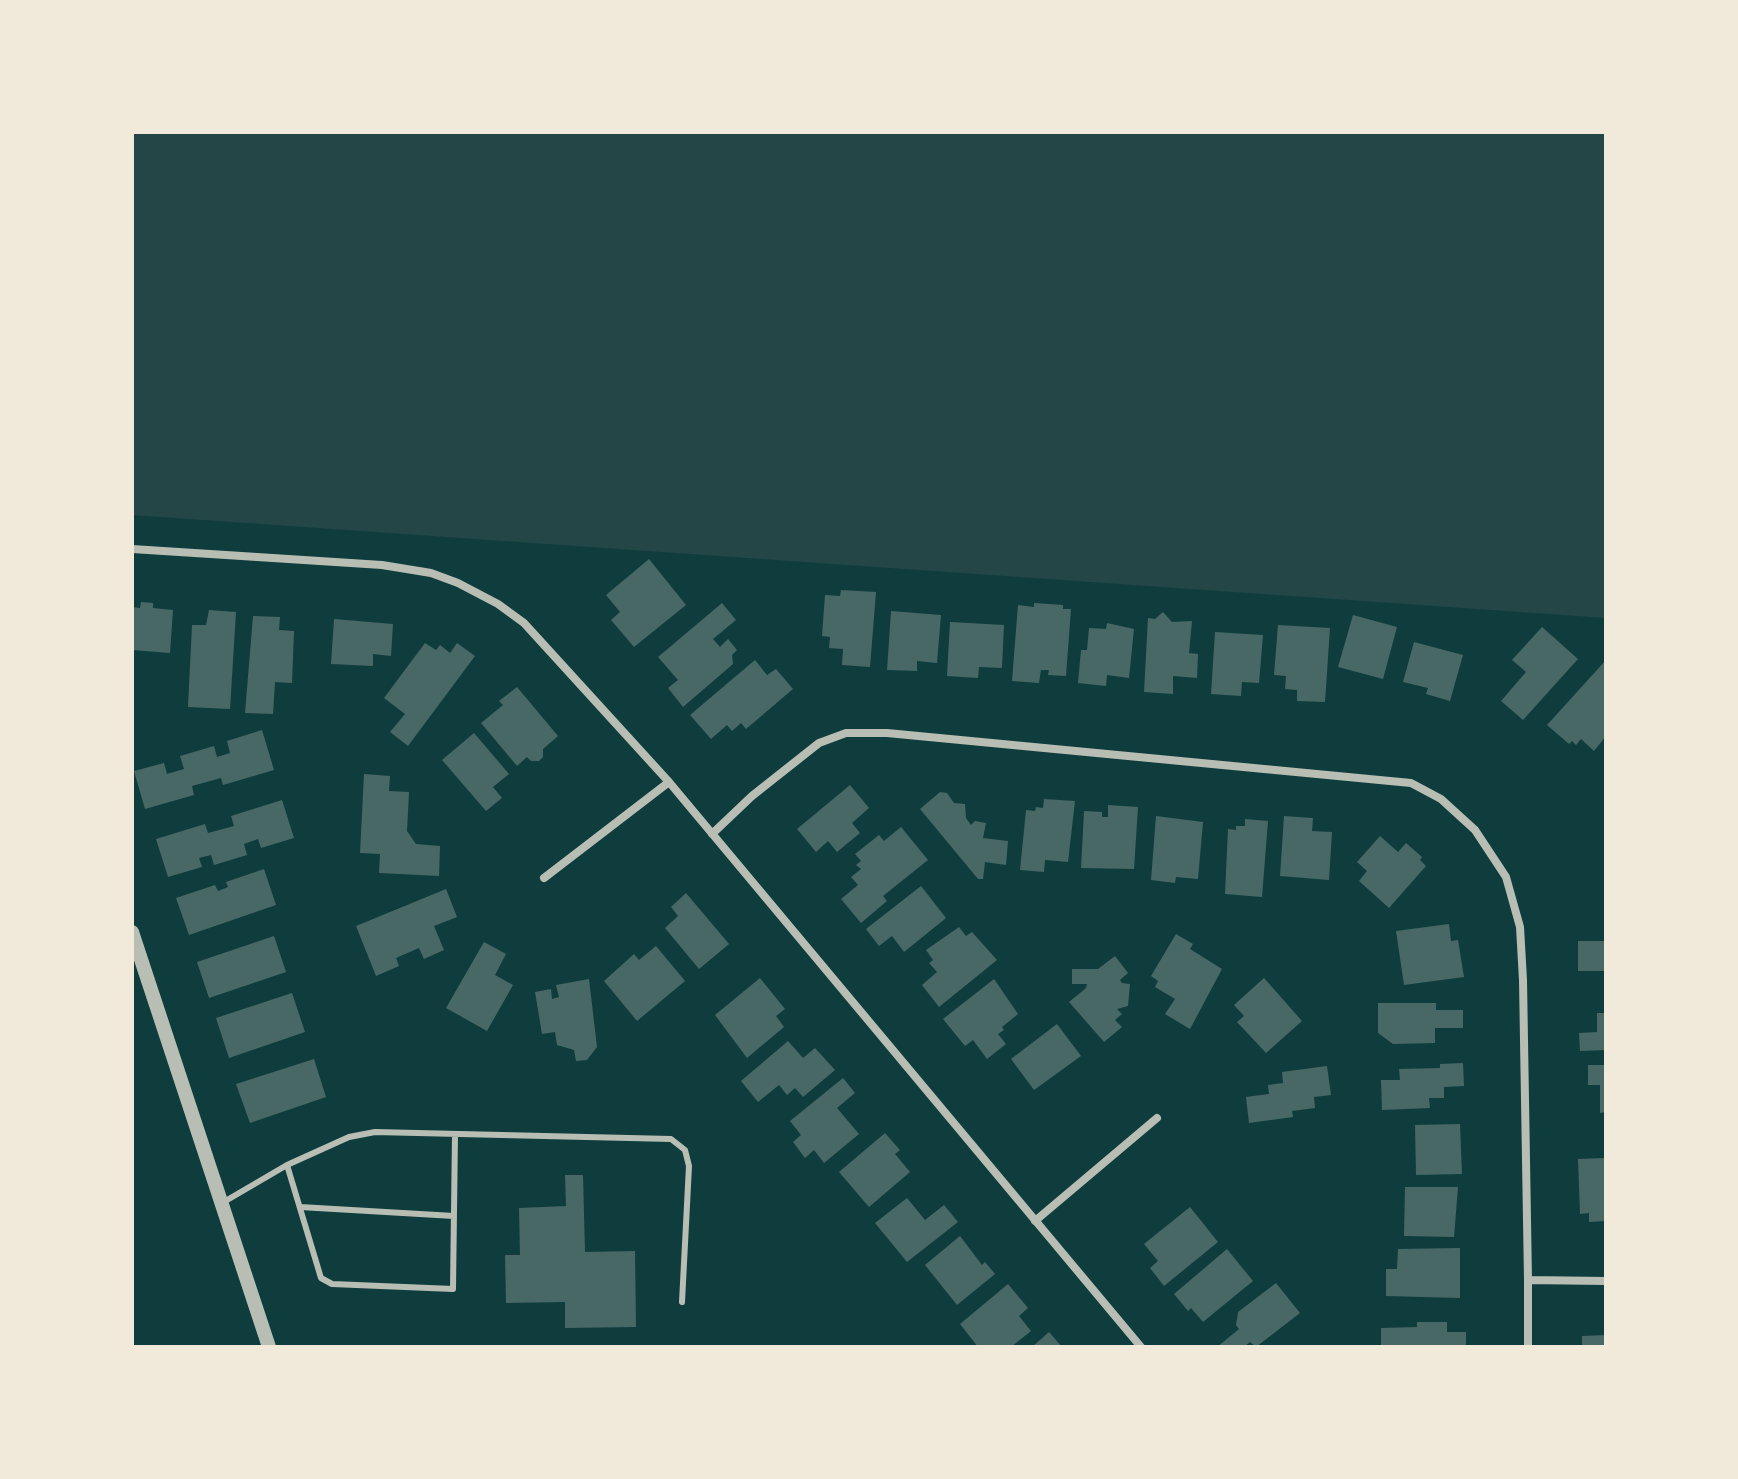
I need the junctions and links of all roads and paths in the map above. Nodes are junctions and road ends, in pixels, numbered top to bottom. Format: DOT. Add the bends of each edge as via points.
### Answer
graph roads {
  1 [pos="132,549"];
  2 [pos="669,782"];
  3 [pos="712,834"];
  4 [pos="544,878"];
  5 [pos="132,932"];
  6 [pos="1157,1118"];
  7 [pos="455,1134"];
  8 [pos="287,1165"];
  9 [pos="221,1203"];
  10 [pos="300,1207"];
  11 [pos="454,1216"];
  12 [pos="1035,1221"];
  13 [pos="1528,1280"];
  14 [pos="1606,1281"];
  15 [pos="682,1302"];
  16 [pos="269,1347"];
  17 [pos="1141,1347"];
  18 [pos="1528,1347"];
  1 -- 2 [label="street" via="382,565 458,583 524,623"];
  2 -- 3 [label="street"];
  2 -- 4 [label="street"];
  3 -- 12 [label="street"];
  3 -- 13 [label="street" via="819,743 846,733 903,734 1411,783 1441,799 1475,830 1506,877 1520,927"];
  5 -- 9 [label="street"];
  6 -- 12 [label="street"];
  7 -- 8 [label="lane" via="375,1132 349,1137"];
  7 -- 11 [label="lane"];
  7 -- 15 [label="lane" via="671,1139 685,1150 689,1166"];
  8 -- 9 [label="lane"];
  8 -- 10 [label="lane"];
  9 -- 16 [label="street"];
  10 -- 11 [label="lane"];
  10 -- 11 [label="lane" via="321,1278 332,1284 453,1289"];
  12 -- 17 [label="street"];
  13 -- 14 [label="street"];
  13 -- 18 [label="street"];
}
